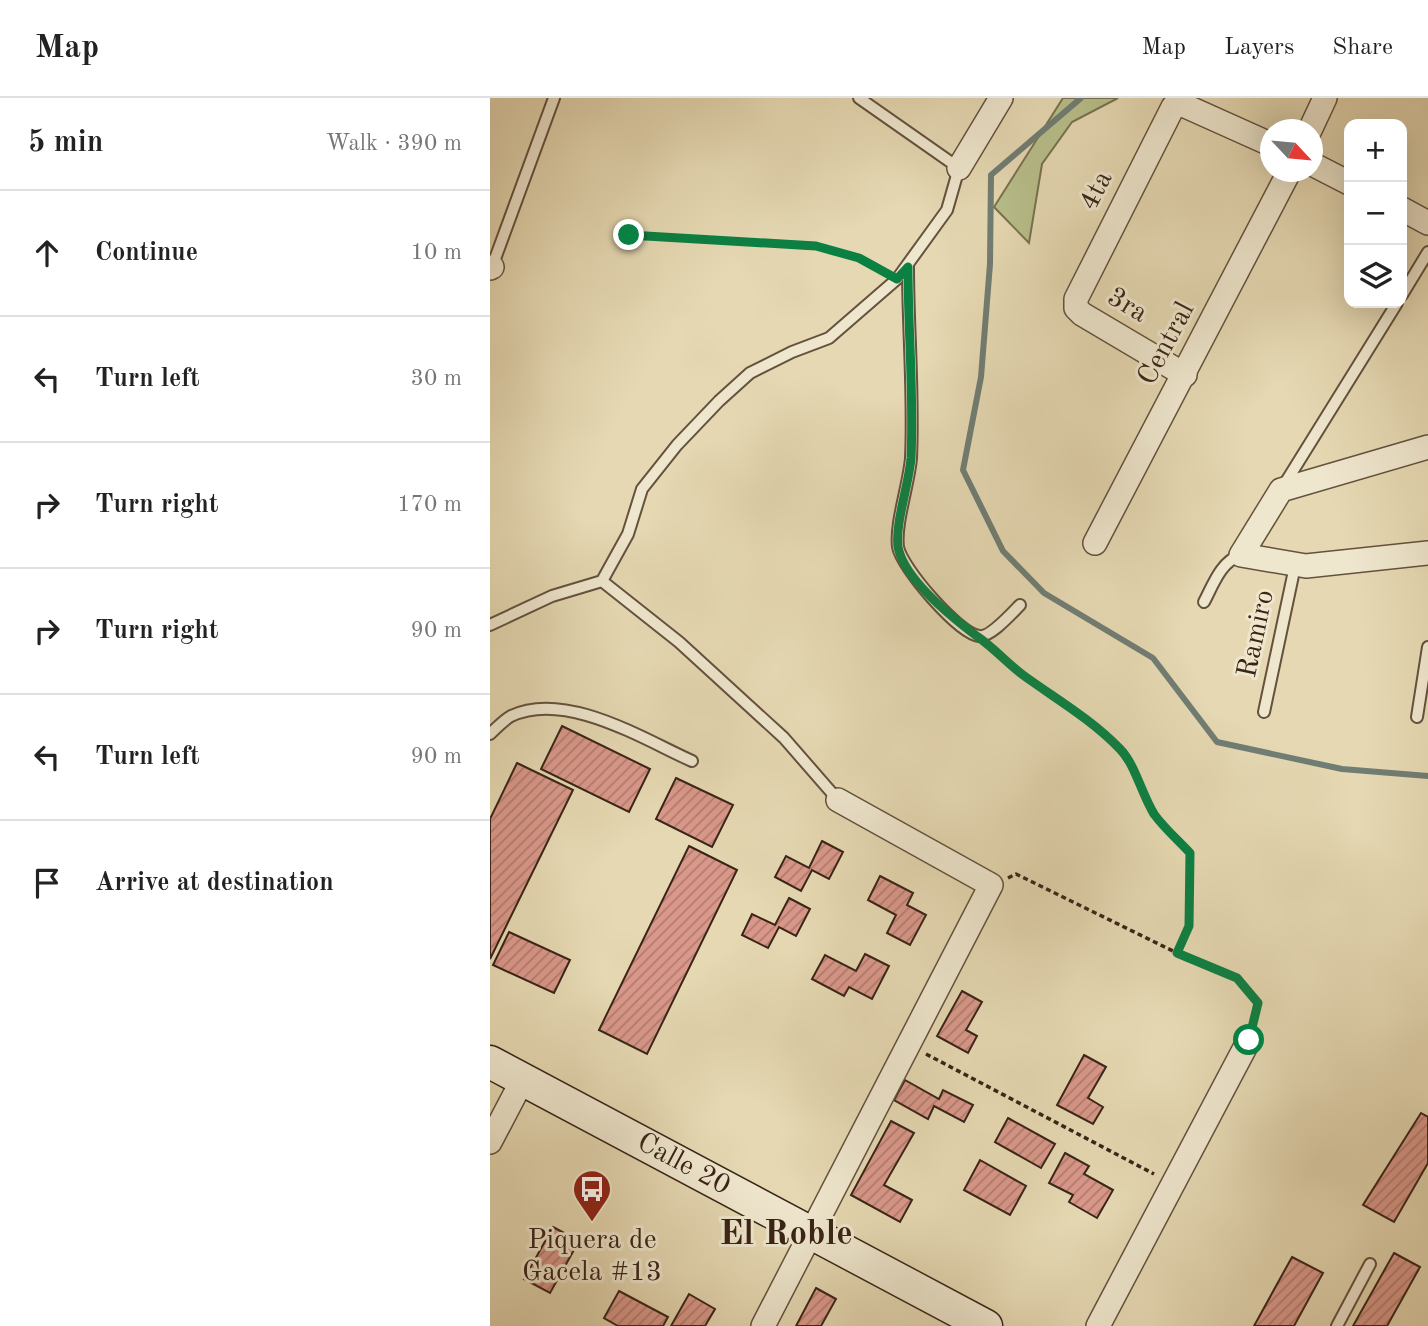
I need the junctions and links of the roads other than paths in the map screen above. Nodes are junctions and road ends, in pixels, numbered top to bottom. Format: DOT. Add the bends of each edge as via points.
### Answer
graph roads {
  1 [pos="554,98"];
  2 [pos="859,98"];
  3 [pos="1001,98"];
  4 [pos="1325,98"];
  5 [pos="1315,119"];
  6 [pos="1260,140"];
  7 [pos="959,168"];
  8 [pos="1323,170"];
  9 [pos="1284,182"];
  10 [pos="1347,182"];
  11 [pos="1407,212"];
  12 [pos="1428,223"];
  13 [pos="1428,252"];
  14 [pos="491,267"];
  15 [pos="908,267"];
  16 [pos="1407,287"];
  17 [pos="1076,308"];
  18 [pos="1394,308"];
  19 [pos="1185,375"];
  20 [pos="1428,447"];
  21 [pos="1281,491"];
  22 [pos="1095,543"];
  23 [pos="1428,553"];
  24 [pos="1241,555"];
  25 [pos="1295,566"];
  26 [pos="602,581"];
  27 [pos="1204,602"];
  28 [pos="1020,605"];
  29 [pos="490,625"];
  30 [pos="1428,647"];
  31 [pos="1264,712"];
  32 [pos="1417,717"];
  33 [pos="490,734"];
  34 [pos="692,761"];
  35 [pos="838,800"];
  36 [pos="1249,1040"];
  37 [pos="490,1062"];
  38 [pos="523,1079"];
  39 [pos="490,1142"];
  40 [pos="811,1233"];
  41 [pos="1370,1264"];
  42 [pos="763,1326"];
  43 [pos="986,1326"];
  44 [pos="1098,1326"];
  45 [pos="1337,1326"];
  1 -- 14 [label="lane"];
  2 -- 7 [label="lane"];
  3 -- 7 [label="street"];
  4 -- 5 [label="street"];
  6 -- 17 [label="street, 4ta" via="1178,104 1173,107 1076,299"];
  7 -- 15 [label="lane" via="947,210"];
  8 -- 10 [label="street"];
  9 -- 19 [label="street, Central"];
  11 -- 12 [label="street"];
  13 -- 16 [label="lane"];
  15 -- 26 [label="lane" via="829,338 750,373 677,444 642,489 628,534"];
  15 -- 28 [label="lane" via="913,420 898,547 909,571 939,606 977,636 986,635"];
  17 -- 19 [label="street, 3ra"];
  18 -- 21 [label="lane"];
  19 -- 22 [label="street, Central"];
  20 -- 21 [label="street"];
  21 -- 24 [label="street"];
  23 -- 25 [label="street"];
  24 -- 25 [label="street"];
  24 -- 27 [label="lane" via="1228,562"];
  25 -- 31 [label="lane, Ramiro"];
  26 -- 29 [label="lane" via="552,596"];
  26 -- 35 [label="lane" via="679,642 783,738"];
  30 -- 32 [label="lane"];
  33 -- 34 [label="lane" via="510,716 547,707 599,719"];
  35 -- 40 [label="street" via="991,885"];
  36 -- 44 [label="street"];
  37 -- 38 [label="street, Calle 20"];
  38 -- 39 [label="street"];
  38 -- 40 [label="street, Calle 20"];
  40 -- 42 [label="street"];
  40 -- 43 [label="street, Calle 20"];
  41 -- 45 [label="lane"];
}
